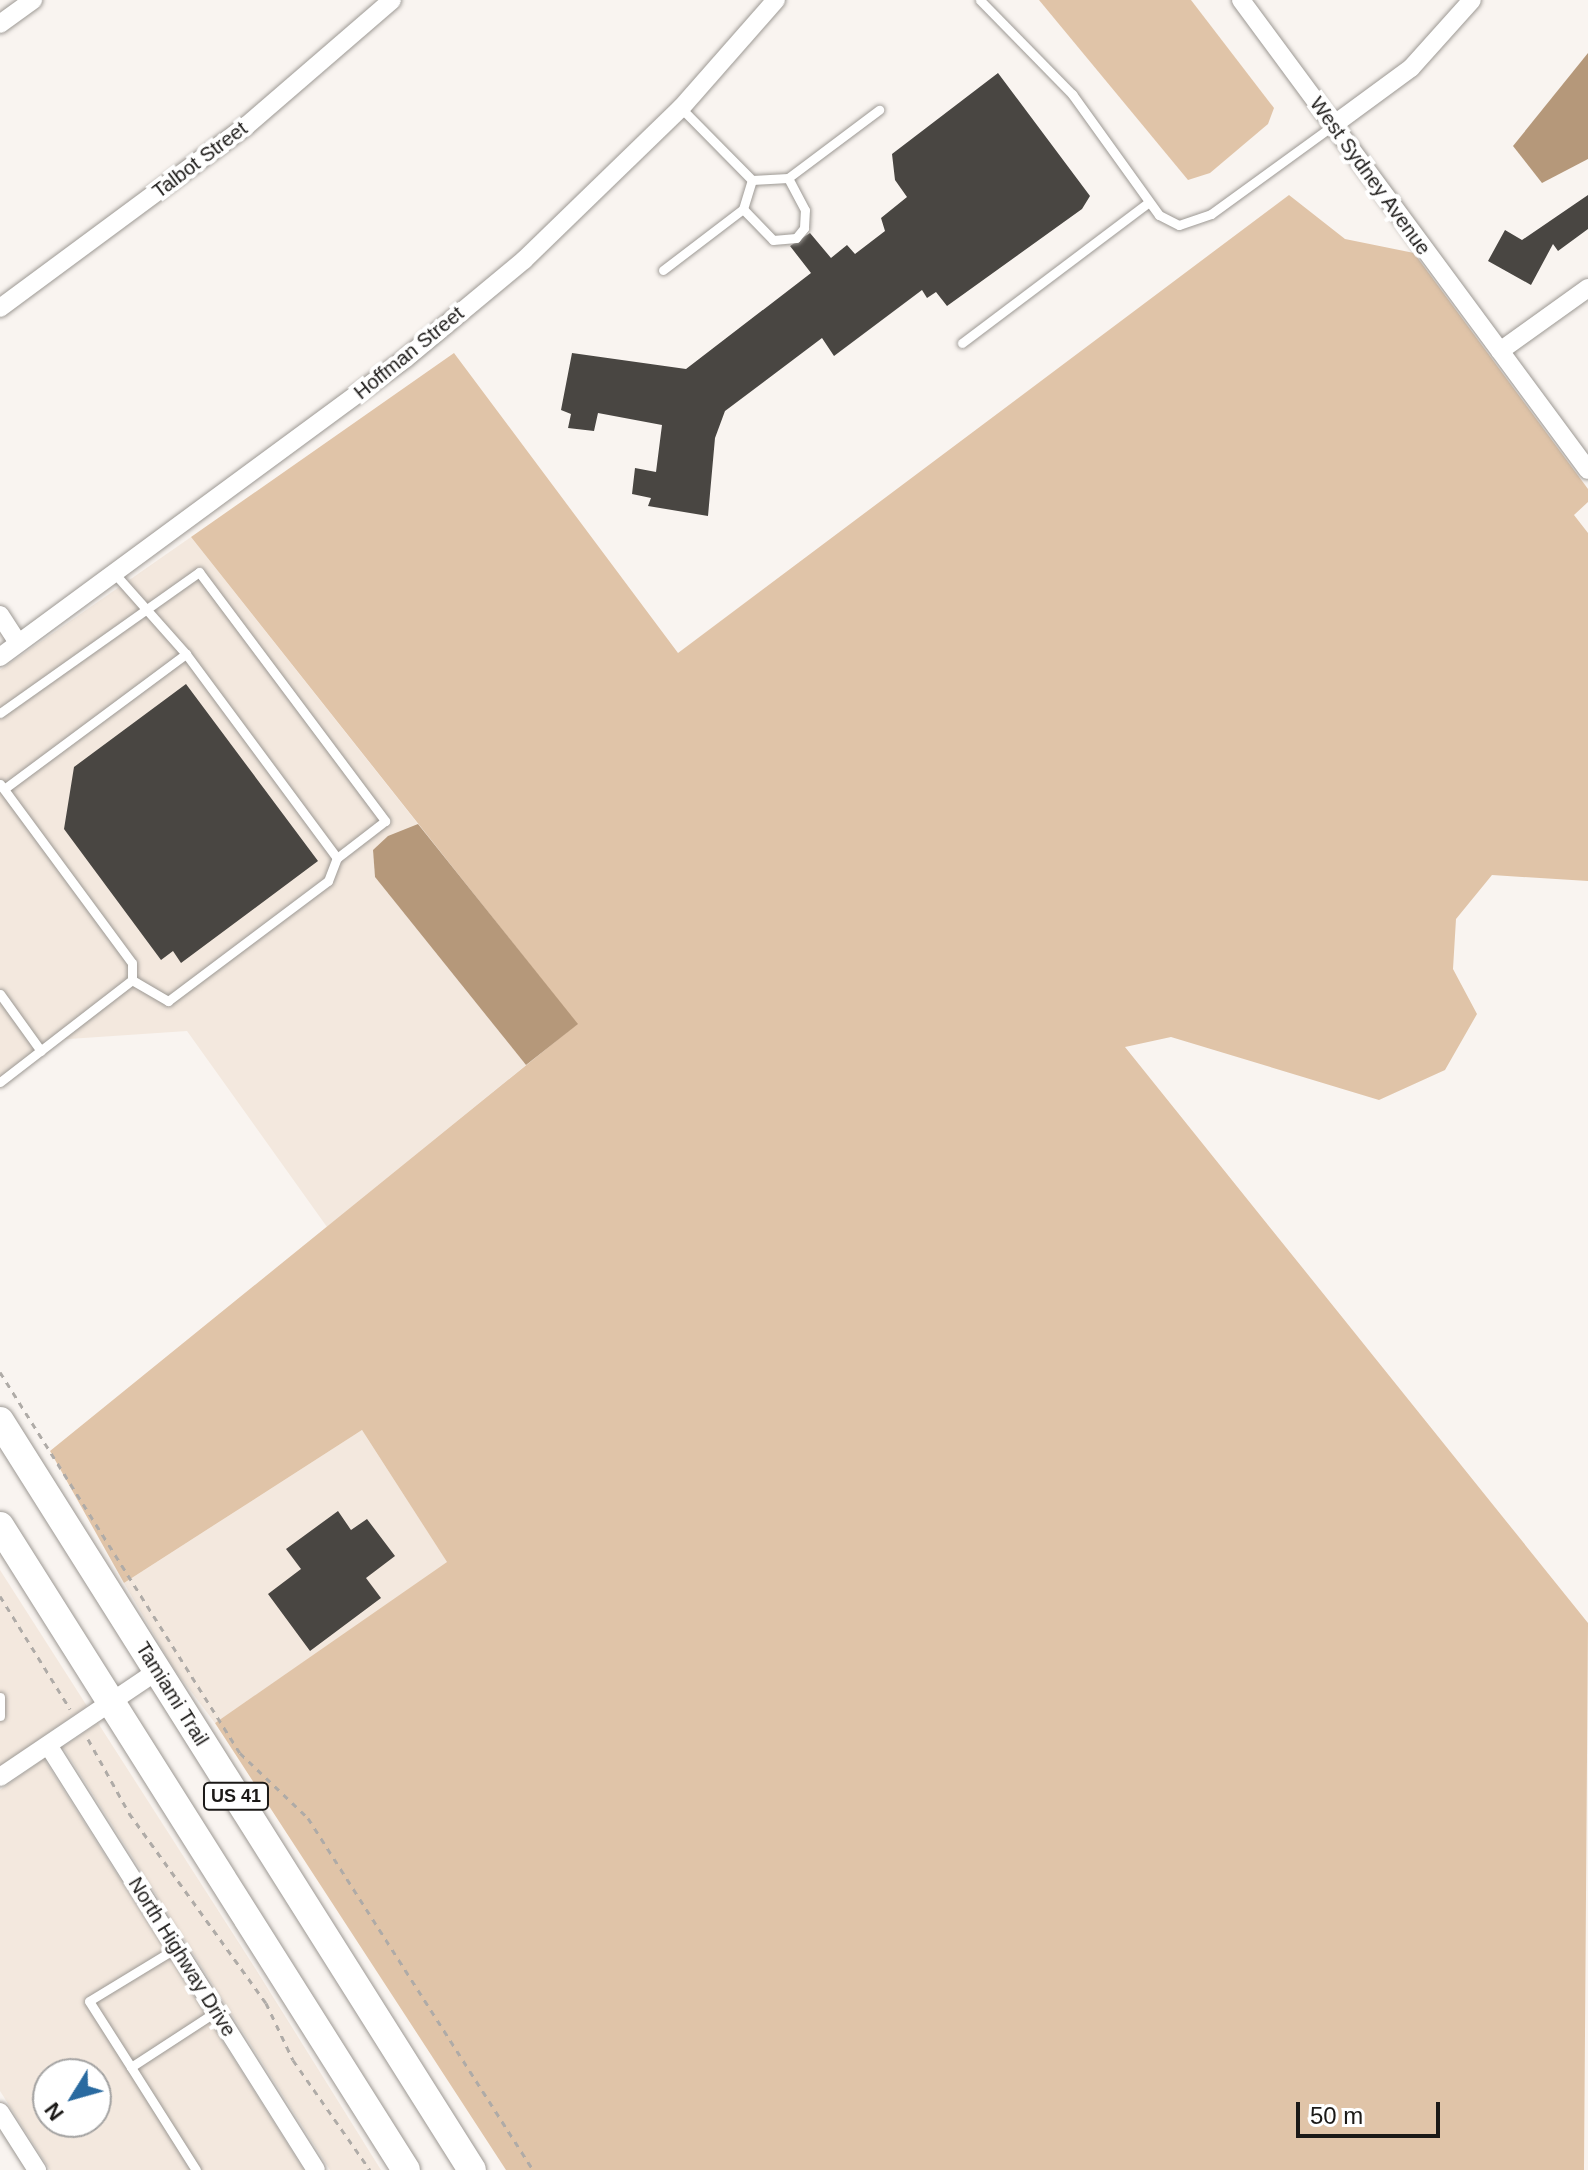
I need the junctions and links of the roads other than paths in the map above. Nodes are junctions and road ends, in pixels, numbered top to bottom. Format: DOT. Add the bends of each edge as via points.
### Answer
graph roads {
  1 [pos="33,0"];
  2 [pos="392,0"];
  3 [pos="776,0"];
  4 [pos="980,0"];
  5 [pos="1241,0"];
  6 [pos="1472,0"];
  7 [pos="0,24"];
  8 [pos="681,108"];
  9 [pos="879,110"];
  10 [pos="1332,126"];
  11 [pos="788,178"];
  12 [pos="752,180"];
  13 [pos="1149,202"];
  14 [pos="743,209"];
  15 [pos="663,270"];
  16 [pos="1588,288"];
  17 [pos="0,308"];
  18 [pos="962,343"];
  19 [pos="1500,351"];
  20 [pos="1588,470"];
  21 [pos="114,573"];
  22 [pos="144,609"];
  23 [pos="0,615"];
  24 [pos="18,643"];
  25 [pos="186,654"];
  26 [pos="0,657"];
  27 [pos="0,713"];
  28 [pos="2,787"];
  29 [pos="337,858"];
  30 [pos="132,980"];
  31 [pos="0,994"];
  32 [pos="41,1051"];
  33 [pos="0,1082"];
  34 [pos="0,1421"];
  35 [pos="0,1526"];
  36 [pos="157,1671"];
  37 [pos="0,1697"];
  38 [pos="110,1702"];
  39 [pos="0,1716"];
  40 [pos="48,1745"];
  41 [pos="0,1777"];
  42 [pos="176,1948"];
  43 [pos="217,2011"];
  44 [pos="131,2067"];
  45 [pos="0,2112"];
  46 [pos="37,2170"];
  47 [pos="196,2170"];
  48 [pos="316,2170"];
  49 [pos="406,2170"];
  50 [pos="472,2170"];
  1 -- 7 [label="street"];
  2 -- 17 [label="street, Talbot Street" via="245,127"];
  3 -- 8 [label="street, Hoffman Street"];
  4 -- 13 [label="lane" via="1072,94"];
  5 -- 10 [label="street, West Sydney Avenue"];
  6 -- 10 [label="street" via="1411,68"];
  8 -- 12 [label="lane"];
  8 -- 21 [label="street, Hoffman Street" via="524,260 406,358"];
  9 -- 11 [label="lane"];
  10 -- 13 [label="lane" via="1194,223 1179,225"];
  10 -- 19 [label="street, West Sydney Avenue"];
  11 -- 12 [label="lane"];
  11 -- 14 [label="lane" via="805,210 804,228 796,238 773,240"];
  12 -- 14 [label="lane"];
  13 -- 18 [label="lane"];
  14 -- 15 [label="lane"];
  16 -- 19 [label="street"];
  19 -- 20 [label="street, West Sydney Avenue"];
  21 -- 22 [label="lane"];
  21 -- 24 [label="street, Hoffman Street"];
  22 -- 25 [label="lane"];
  22 -- 27 [label="lane"];
  22 -- 29 [label="lane" via="192,572 204,575 385,821"];
  23 -- 24 [label="street"];
  24 -- 26 [label="street, Hoffman Street"];
  25 -- 28 [label="lane"];
  25 -- 29 [label="lane"];
  28 -- 30 [label="lane" via="132,963"];
  29 -- 30 [label="lane" via="328,881 168,1001"];
  30 -- 32 [label="lane"];
  31 -- 32 [label="lane"];
  32 -- 33 [label="lane"];
  34 -- 36 [label="main road, Tamiami Trail / US 41"];
  35 -- 38 [label="main road, US 41"];
  36 -- 38 [label="street"];
  36 -- 50 [label="main road, Tamiami Trail / US 41"];
  37 -- 39 [label="lane"];
  38 -- 40 [label="street"];
  38 -- 49 [label="main road, US 41"];
  40 -- 41 [label="street"];
  40 -- 42 [label="street, North Highway Drive"];
  42 -- 43 [label="street, North Highway Drive"];
  42 -- 44 [label="lane" via="89,2001"];
  43 -- 44 [label="lane"];
  43 -- 48 [label="street, North Highway Drive"];
  44 -- 47 [label="lane"];
  45 -- 46 [label="street"];
}
